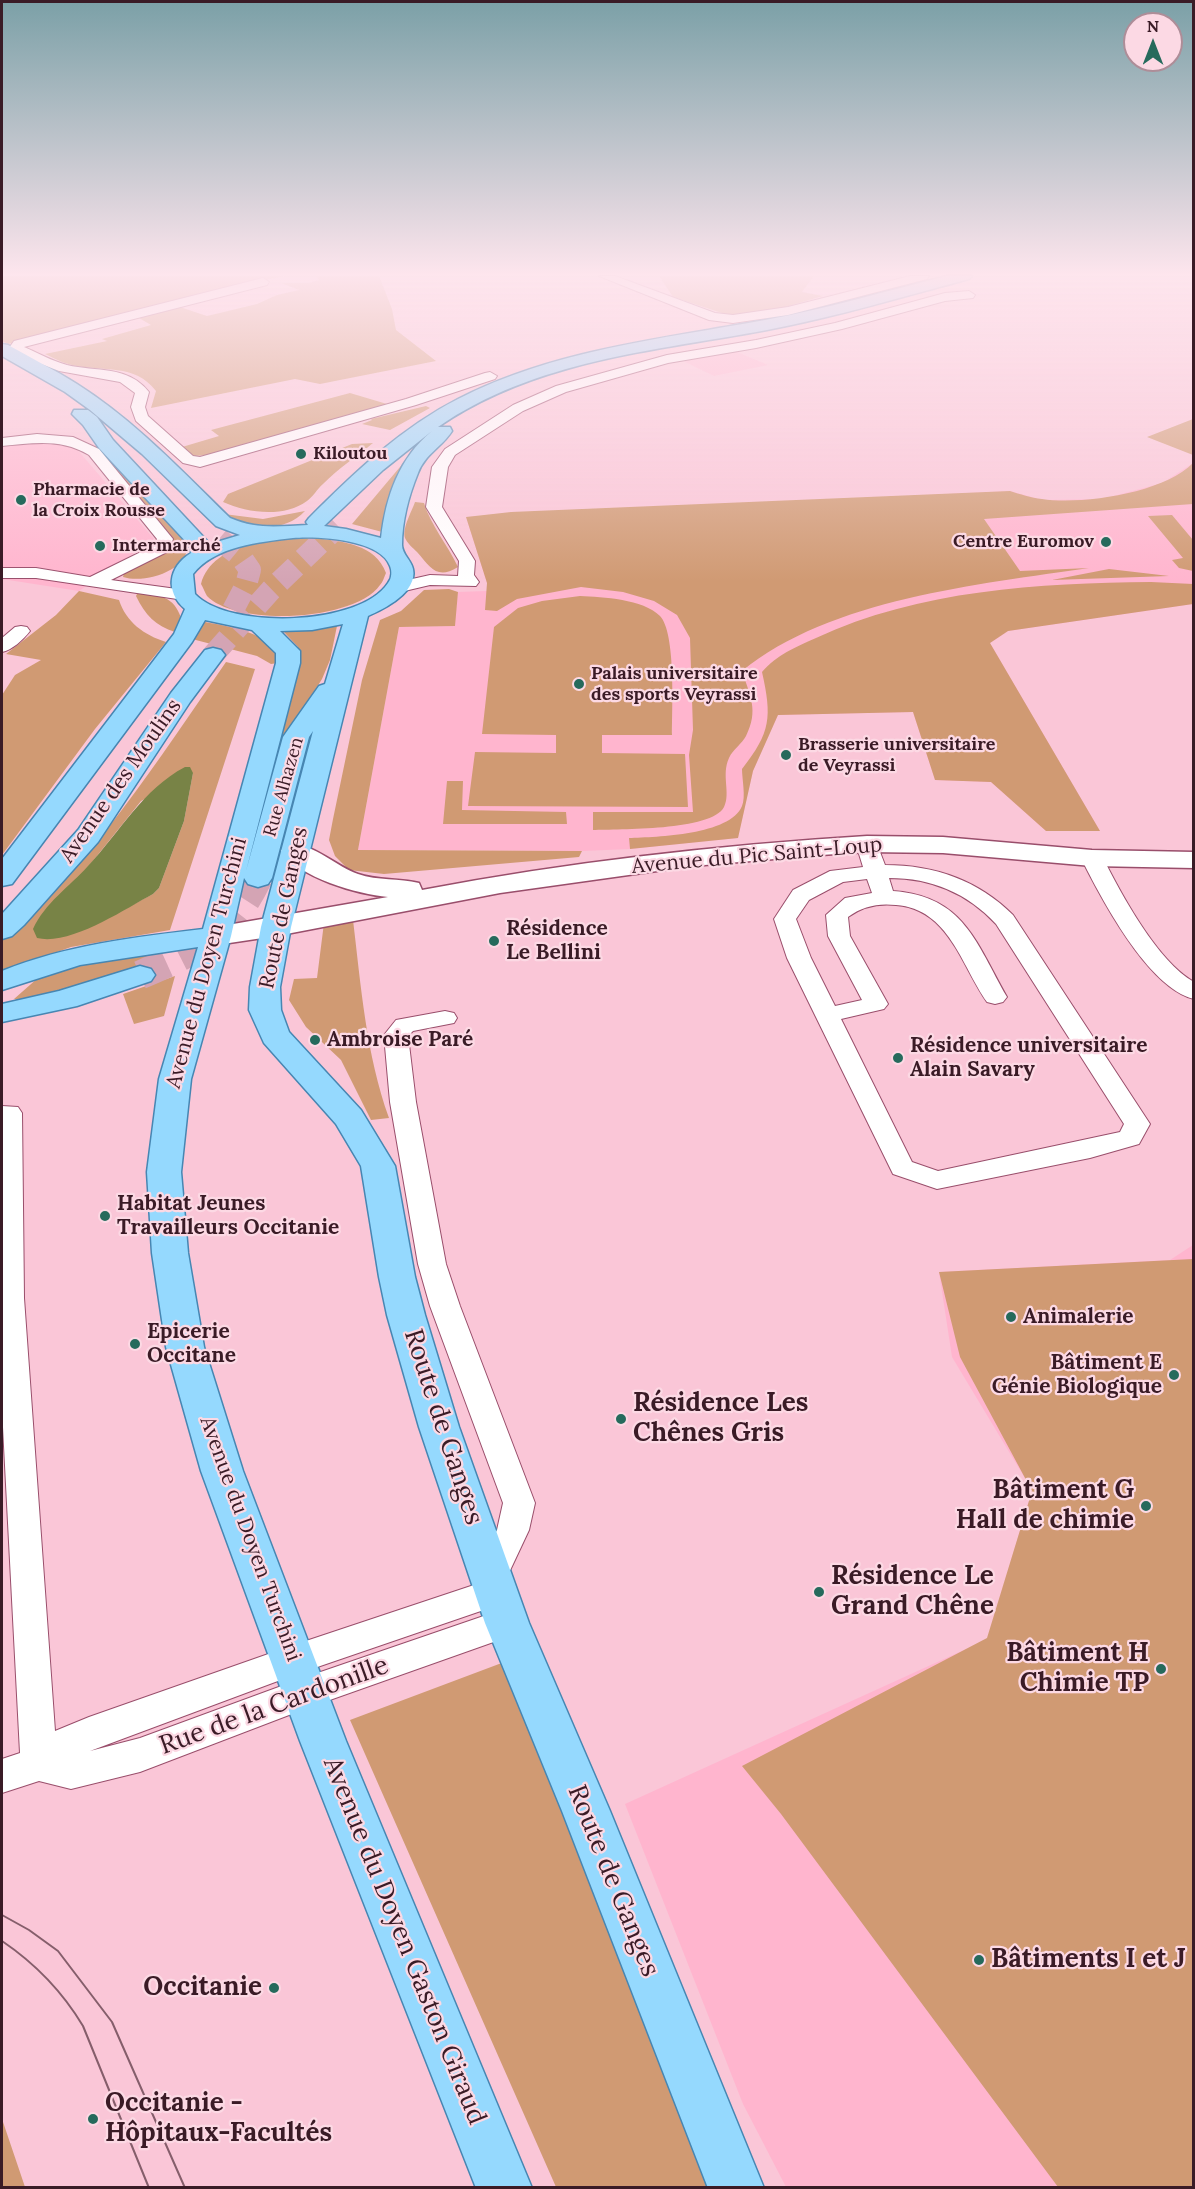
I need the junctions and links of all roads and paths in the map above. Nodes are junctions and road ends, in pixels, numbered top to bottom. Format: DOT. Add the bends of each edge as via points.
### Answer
graph roads {
  1 [pos="28,378"];
  2 [pos="47,378"];
  3 [pos="122,378"];
  4 [pos="513,378"];
  5 [pos="556,378"];
  6 [pos="599,378"];
  7 [pos="131,381"];
  8 [pos="489,384"];
  9 [pos="107,387"];
  10 [pos="90,421"];
  11 [pos="452,423"];
  12 [pos="2,442"];
  13 [pos="343,477"];
  14 [pos="284,522"];
  15 [pos="316,522"];
  16 [pos="338,526"];
  17 [pos="219,539"];
  18 [pos="202,556"];
  19 [pos="397,570"];
  20 [pos="185,572"];
  21 [pos="2,573"];
  22 [pos="92,583"];
  23 [pos="128,586"];
  24 [pos="191,601"];
  25 [pos="358,612"];
  26 [pos="259,624"];
  27 [pos="21,632"];
  28 [pos="2,647"];
  29 [pos="340,672"];
  30 [pos="867,844"];
  31 [pos="295,851"];
  32 [pos="1092,858"];
  33 [pos="1194,861"];
  34 [pos="876,872"];
  35 [pos="2,878"];
  36 [pos="258,878"];
  37 [pos="500,884"];
  38 [pos="884,897"];
  39 [pos="2,902"];
  40 [pos="276,927"];
  41 [pos="2,930"];
  42 [pos="216,936"];
  43 [pos="34,968"];
  44 [pos="140,975"];
  45 [pos="2,981"];
  46 [pos="1194,992"];
  47 [pos="995,997"];
  48 [pos="2,1001"];
  49 [pos="2,1013"];
  50 [pos="827,1015"];
  51 [pos="445,1018"];
  52 [pos="2,1114"];
  53 [pos="6,1299"];
  54 [pos="445,1306"];
  55 [pos="406,1315"];
  56 [pos="499,1596"];
  57 [pos="300,1677"];
  58 [pos="39,1764"];
  59 [pos="2,1776"];
  60 [pos="504,2187"];
  61 [pos="736,2187"];
  1 -- 10 [label="main road"];
  2 -- 14 [label="main road" via="71,388 149,450 230,526 252,532"];
  3 -- 7 [label="street"];
  4 -- 8 [label="main road"];
  5 -- 11 [label="main road" via="519,390"];
  6 -- 19 [label="street" via="561,389 518,408 450,452 440,467 434,507 467,561 470,582 430,580"];
  7 -- 8 [label="street" via="142,392 138,407 141,418 188,460 200,462 430,396"];
  7 -- 9 [label="street"];
  8 -- 13 [label="main road" via="379,444"];
  8 -- 15 [label="main road" via="400,443"];
  10 -- 17 [label="main road"];
  10 -- 18 [label="main road" via="106,444 199,543"];
  11 -- 16 [label="main road" via="407,452"];
  11 -- 19 [label="main road" via="428,444 410,468 391,530 390,546"];
  12 -- 22 [label="street" via="54,438 87,446 165,538 164,548"];
  13 -- 14 [label="main road"];
  13 -- 14 [label="main road" via="304,521"];
  14 -- 18 [label="main road"];
  14 -- 19 [label="main road" via="380,545"];
  18 -- 20 [label="main road"];
  19 -- 25 [label="main road" via="374,605"];
  20 -- 23 [label="street"];
  20 -- 24 [label="main road" via="181,584"];
  21 -- 22 [label="street" via="49,573"];
  22 -- 23 [label="street"];
  23 -- 24 [label="street"];
  24 -- 26 [label="main road" via="223,618"];
  24 -- 35 [label="main road" via="194,622 186,636"];
  25 -- 26 [label="main road" via="311,622"];
  25 -- 29 [label="main road, Route de Ganges"];
  26 -- 42 [label="main road, Avenue du Doyen Turchini" via="288,651 288,663"];
  27 -- 28 [label="street"];
  29 -- 31 [label="main road, Route de Ganges"];
  29 -- 36 [label="main road, Rue Alhazen" via="296,737"];
  30 -- 32 [label="main road, Avenue du Pic Saint-Loup" via="943,845"];
  30 -- 34 [label="street"];
  30 -- 37 [label="main road, Avenue du Pic Saint-Loup" via="693,858"];
  31 -- 37 [label="main road, Avenue du Pic Saint-Loup" via="345,881 377,889"];
  31 -- 40 [label="main road, Route de Ganges"];
  32 -- 33 [label="main road, Avenue du Pic Saint-Loup"];
  32 -- 46 [label="street" via="1107,888 1156,959 1174,981"];
  34 -- 38 [label="street"];
  34 -- 50 [label="street" via="838,876 801,895 785,919"];
  34 -- 50 [label="street" via="932,876 969,889 991,903 1055,994 1137,1124 1130,1138 1090,1149 937,1180 918,1174 902,1168"];
  37 -- 40 [label="main road, Avenue du Pic Saint-Loup"];
  38 -- 47 [label="street" via="933,907 950,922"];
  38 -- 50 [label="street" via="853,903 837,915 839,936 876,1004"];
  39 -- 41 [label="main road, Avenue des Moulins" via="70,822 108,762 203,653 187,686 88,836"];
  40 -- 42 [label="main road, Avenue du Pic Saint-Loup"];
  40 -- 55 [label="main road, Route de Ganges" via="265,987 268,1024 286,1050 349,1118 378,1166"];
  42 -- 43 [label="main road" via="78,957"];
  42 -- 57 [label="main road, Avenue du Doyen Turchini" via="175,1079 164,1172 170,1253 185,1347 222,1471"];
  43 -- 45 [label="main road"];
  43 -- 48 [label="main road"];
  44 -- 49 [label="main road" via="66,999"];
  51 -- 54 [label="street, Route de Ganges" via="405,1025 396,1035 403,1102 432,1264"];
  52 -- 53 [label="street" via="9,1113"];
  53 -- 58 [label="street"];
  54 -- 55 [label="street, Route de Ganges"];
  54 -- 56 [label="street, Route de Ganges" via="519,1503"];
  55 -- 56 [label="main road, Route de Ganges" via="439,1427"];
  56 -- 57 [label="street, Rue de la Cardonille"];
  56 -- 61 [label="main road, Route de Ganges"];
  57 -- 58 [label="street, Rue de la Cardonille" via="140,1755 71,1772"];
  57 -- 60 [label="main road, Avenue du Doyen Gaston Giraud"];
  58 -- 59 [label="street"];
}
